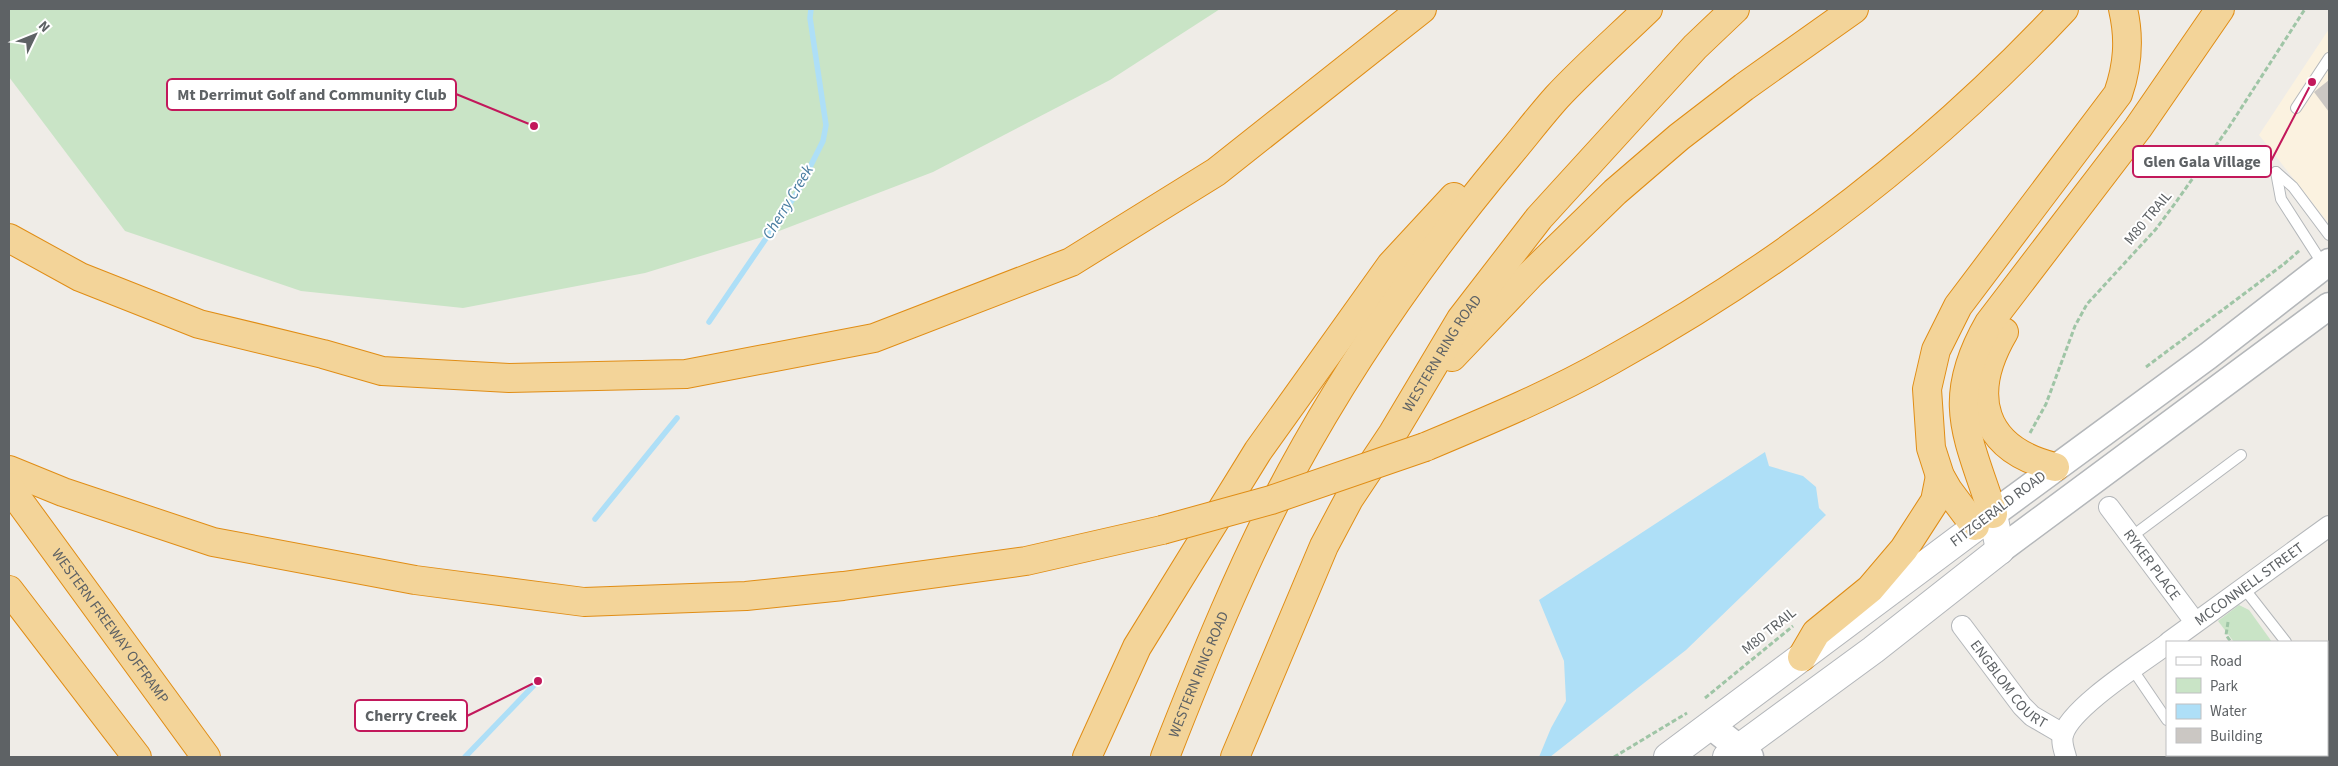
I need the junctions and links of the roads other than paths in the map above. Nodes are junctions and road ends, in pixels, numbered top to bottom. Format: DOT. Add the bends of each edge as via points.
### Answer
graph roads {
  1 [pos="1422,9"];
  2 [pos="1648,9"];
  3 [pos="1735,9"];
  4 [pos="1854,9"];
  5 [pos="2064,9"];
  6 [pos="2122,9"];
  7 [pos="2220,9"];
  8 [pos="2329,58"];
  9 [pos="1558,97"];
  10 [pos="2296,108"];
  11 [pos="2329,235"];
  12 [pos="9,238"];
  13 [pos="2048,248"];
  14 [pos="2328,267"];
  15 [pos="2329,306"];
  16 [pos="1393,433"];
  17 [pos="2241,454"];
  18 [pos="2055,467"];
  19 [pos="9,470"];
  20 [pos="1940,476"];
  21 [pos="12,492"];
  22 [pos="2109,507"];
  23 [pos="1984,520"];
  24 [pos="2329,526"];
  25 [pos="2131,537"];
  26 [pos="2000,550"];
  27 [pos="2243,587"];
  28 [pos="9,590"];
  29 [pos="2195,622"];
  30 [pos="1962,626"];
  31 [pos="2171,641"];
  32 [pos="2285,641"];
  33 [pos="2166,645"];
  34 [pos="1802,657"];
  35 [pos="2133,670"];
  36 [pos="1701,712"];
  37 [pos="2166,719"];
  38 [pos="2057,732"];
  39 [pos="1735,755"];
  40 [pos="137,757"];
  41 [pos="206,757"];
  42 [pos="1087,757"];
  43 [pos="1165,757"];
  44 [pos="1235,757"];
  45 [pos="1668,757"];
  46 [pos="2056,757"];
  47 [pos="2066,757"];
  1 -- 12 [label="highway" via="1216,172 1071,262 874,338 686,374 509,378 382,371 199,324 80,276"];
  2 -- 9 [label="highway, WESTERN RING ROAD"];
  3 -- 16 [label="highway, WESTERN RING ROAD" via="1695,47 1539,218 1461,319"];
  4 -- 16 [label="highway" via="1744,87 1615,192 1453,355"];
  5 -- 19 [label="highway, bridge" via="1959,112 1858,197 1693,313 1609,362 1517,408 1424,447 1271,500 1162,530 1026,561 746,596 584,602 415,580 213,542 63,492"];
  6 -- 20 [label="highway" via="2128,56 2118,94 1958,306 1936,350 1927,389 1931,448"];
  7 -- 13 [label="highway" via="2138,128"];
  8 -- 10 [label="lane"];
  9 -- 42 [label="highway" via="1479,169 1391,266 1264,443 1137,647"];
  9 -- 43 [label="highway, WESTERN RING ROAD" via="1412,278 1359,357 1292,471 1247,560"];
  11 -- 14 [label="lane" via="2293,187 2276,172 2281,198"];
  13 -- 18 [label="highway" via="1997,344 1985,381 1984,400 1995,432 2007,445 2035,462"];
  13 -- 23 [label="highway" via="1989,323 1968,367 1964,388 1966,432"];
  14 -- 18 [label="street, FITZGERALD ROAD"];
  15 -- 26 [label="street"];
  16 -- 44 [label="highway, WESTERN RING ROAD" via="1349,499 1324,546"];
  17 -- 25 [label="lane"];
  18 -- 23 [label="street, FITZGERALD ROAD"];
  20 -- 23 [label="highway" via="1955,501"];
  20 -- 34 [label="highway" via="1935,501 1904,549 1870,589 1816,633"];
  21 -- 41 [label="highway, WESTERN FREEWAY OFFRAMP"];
  22 -- 25 [label="street, RYKER PLACE"];
  23 -- 26 [label="main road"];
  23 -- 34 [label="main road, FITZGERALD ROAD"];
  24 -- 27 [label="street, MCCONNELL STREET"];
  25 -- 29 [label="street, RYKER PLACE"];
  26 -- 39 [label="main road"];
  27 -- 29 [label="street, MCCONNELL STREET"];
  27 -- 32 [label="lane"];
  28 -- 40 [label="highway"];
  29 -- 31 [label="street, MCCONNELL STREET"];
  30 -- 38 [label="street, ENGBLOM COURT" via="2022,706"];
  33 -- 35 [label="street, MCCONNELL STREET"];
  34 -- 36 [label="main road, FITZGERALD ROAD"];
  35 -- 37 [label="lane"];
  35 -- 38 [label="street, MCCONNELL STREET" via="2077,712"];
  36 -- 39 [label="street"];
  36 -- 45 [label="main road, FITZGERALD ROAD"];
  38 -- 46 [label="street" via="2050,746"];
  38 -- 47 [label="street"];
}
